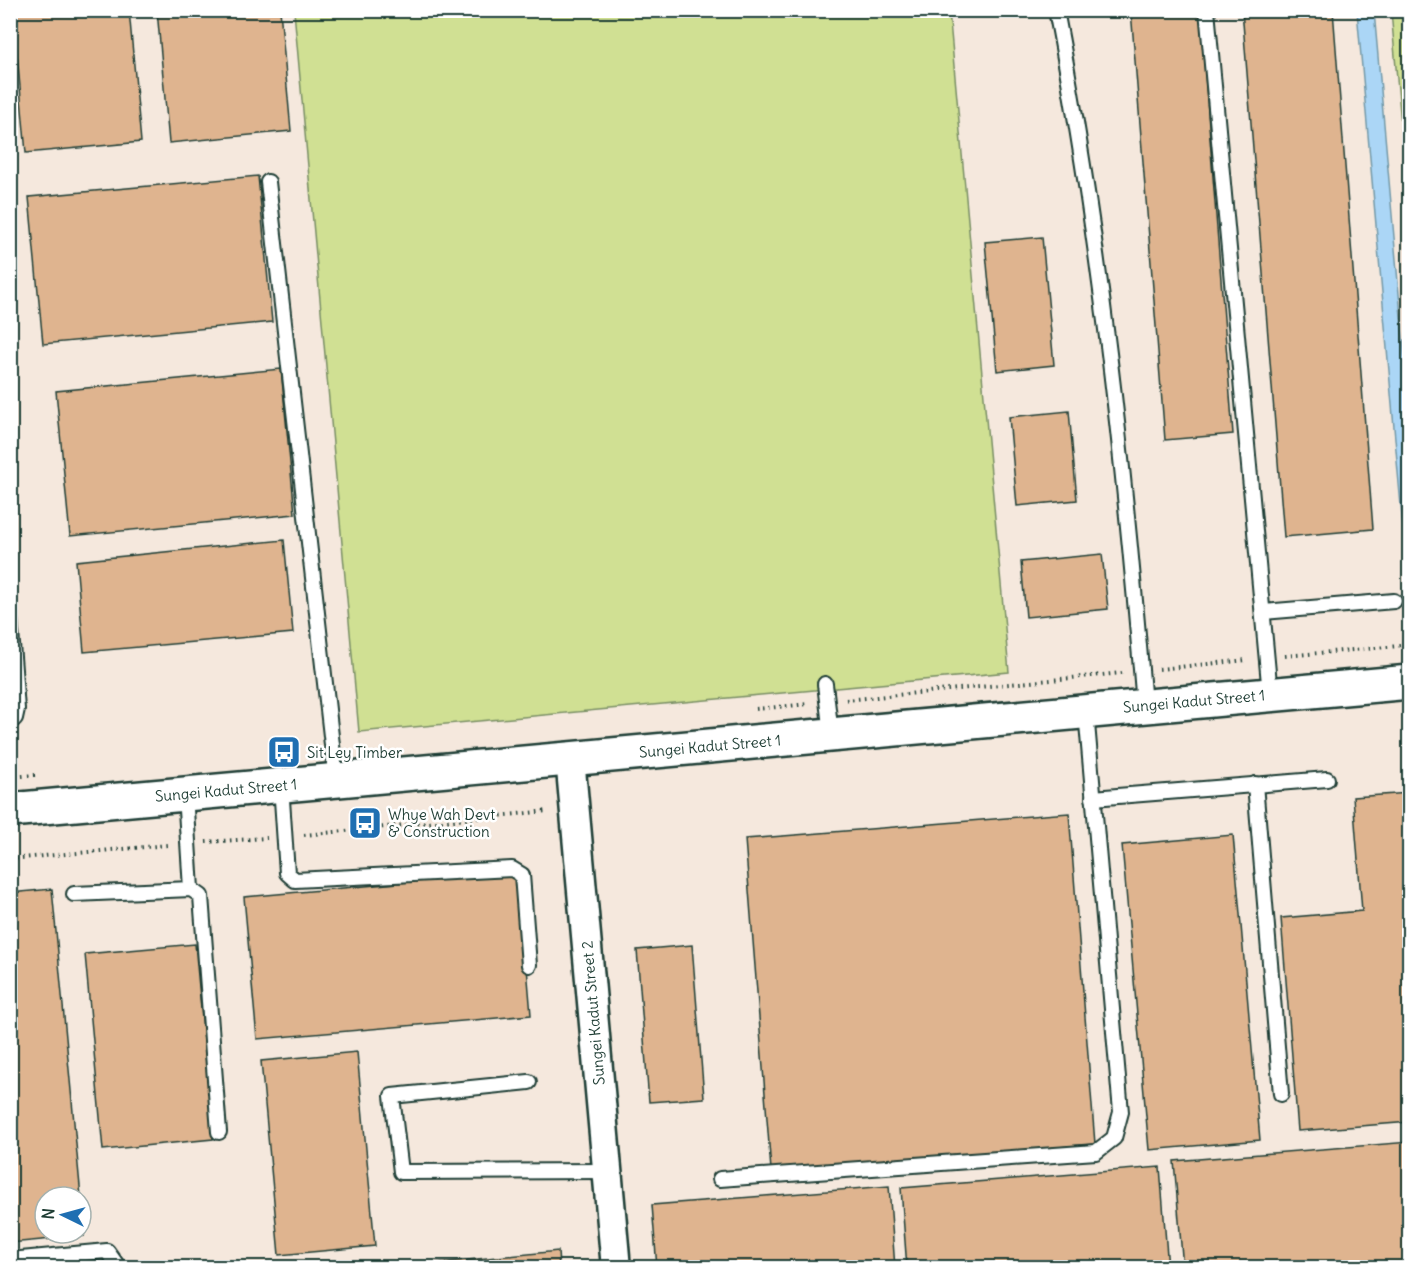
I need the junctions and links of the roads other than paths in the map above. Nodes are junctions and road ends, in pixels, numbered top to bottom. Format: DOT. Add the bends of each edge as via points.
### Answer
graph roads {
  1 [pos="1056,10"];
  2 [pos="1207,10"];
  3 [pos="268,182"];
  4 [pos="1394,601"];
  5 [pos="1263,612"];
  6 [pos="10,618"];
  7 [pos="1410,682"];
  8 [pos="825,684"];
  9 [pos="1270,694"];
  10 [pos="1144,705"];
  11 [pos="1086,711"];
  12 [pos="10,723"];
  13 [pos="831,734"];
  14 [pos="570,758"];
  15 [pos="1327,779"];
  16 [pos="336,780"];
  17 [pos="1255,784"];
  18 [pos="281,785"];
  19 [pos="185,794"];
  20 [pos="1093,798"];
  21 [pos="10,810"];
  22 [pos="191,889"];
  23 [pos="74,894"];
  24 [pos="529,965"];
  25 [pos="529,1082"];
  26 [pos="1281,1094"];
  27 [pos="219,1132"];
  28 [pos="607,1171"];
  29 [pos="720,1179"];
  30 [pos="10,1260"];
  31 [pos="119,1268"];
  32 [pos="616,1268"];
  1 -- 10 [label="lane" via="1100,287"];
  2 -- 5 [label="lane"];
  3 -- 16 [label="lane"];
  4 -- 5 [label="lane"];
  5 -- 9 [label="lane"];
  6 -- 12 [label="lane" via="17,709"];
  7 -- 9 [label="street, Sungei Kadut Street 1"];
  8 -- 13 [label="lane"];
  9 -- 10 [label="street, Sungei Kadut Street 1"];
  10 -- 11 [label="street, Sungei Kadut Street 1"];
  11 -- 13 [label="street, Sungei Kadut Street 1"];
  11 -- 20 [label="lane"];
  13 -- 14 [label="street, Sungei Kadut Street 1"];
  14 -- 16 [label="street, Sungei Kadut Street 1"];
  14 -- 28 [label="street, Sungei Kadut Street 2"];
  15 -- 17 [label="lane"];
  16 -- 18 [label="street, Sungei Kadut Street 1"];
  17 -- 20 [label="lane"];
  17 -- 26 [label="lane"];
  18 -- 19 [label="street, Sungei Kadut Street 1"];
  18 -- 24 [label="lane" via="287,873 295,880 512,869 519,872"];
  19 -- 21 [label="street, Sungei Kadut Street 1"];
  19 -- 22 [label="lane"];
  20 -- 29 [label="lane" via="1121,1112 1114,1138 1096,1152"];
  22 -- 23 [label="lane"];
  22 -- 27 [label="lane" via="201,896"];
  25 -- 28 [label="lane" via="392,1096 401,1172"];
  28 -- 32 [label="street, Sungei Kadut Street 2"];
  30 -- 31 [label="lane" via="107,1251"];
}
